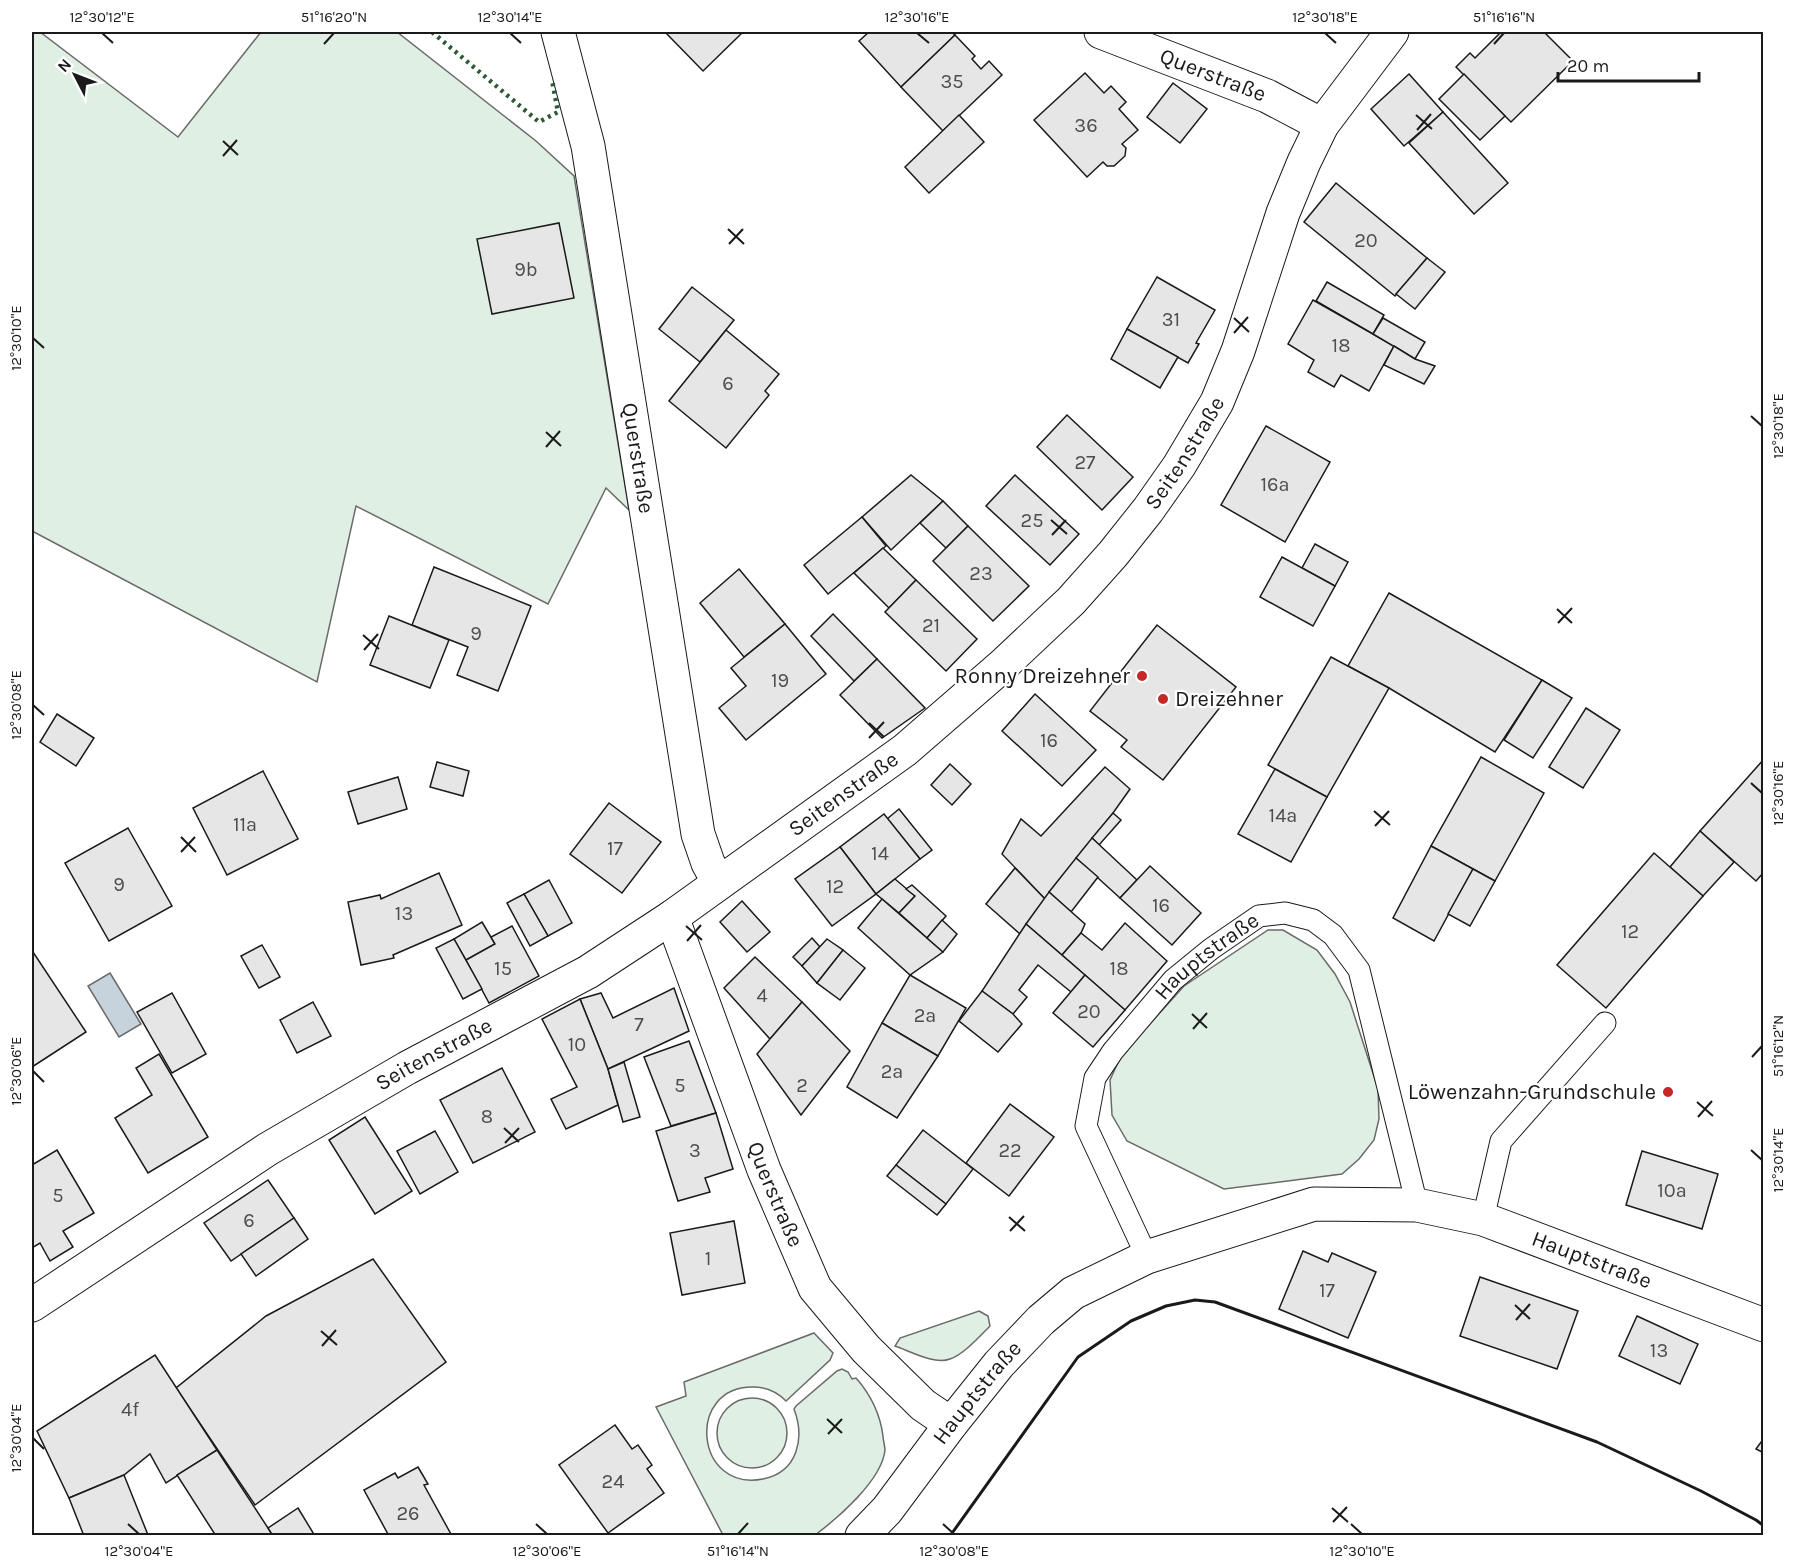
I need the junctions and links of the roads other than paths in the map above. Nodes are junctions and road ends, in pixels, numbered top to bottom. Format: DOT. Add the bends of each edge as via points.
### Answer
graph roads {
  1 [pos="558,32"];
  2 [pos="1101,32"];
  3 [pos="1392,32"];
  4 [pos="1322,125"];
  5 [pos="719,883"];
  6 [pos="672,917"];
  7 [pos="1605,1023"];
  8 [pos="1417,1204"];
  9 [pos="1483,1219"];
  10 [pos="1147,1257"];
  11 [pos="32,1305"];
  12 [pos="1764,1325"];
  13 [pos="951,1424"];
  14 [pos="862,1536"];
  1 -- 5 [label="street, Querstraße" via="588,146 698,834"];
  2 -- 4 [label="street, Querstraße" via="1267,96"];
  3 -- 4 [label="street, Seitenstraße"];
  4 -- 5 [label="street, Seitenstraße" via="1283,213 1238,351 1216,402 1179,466 1113,555 1071,601 905,750"];
  5 -- 6 [label="street, Seitenstraße"];
  6 -- 11 [label="street, Seitenstraße" via="588,972 407,1068 268,1149"];
  6 -- 13 [label="street, Querstraße" via="764,1170 815,1288 866,1349 923,1405"];
  7 -- 9 [label="lane" via="1501,1141"];
  8 -- 9 [label="street, Hauptstraße"];
  8 -- 10 [label="street, Hauptstraße" via="1314,1204"];
  8 -- 10 [label="lane, Hauptstraße" via="1359,970 1334,935 1313,920 1285,913 1258,916 1173,980 1095,1078 1086,1126"];
  9 -- 12 [label="street, Hauptstraße"];
  10 -- 13 [label="street, Hauptstraße" via="1072,1293 999,1364"];
  13 -- 14 [label="street, Hauptstraße" via="887,1510"];
}
